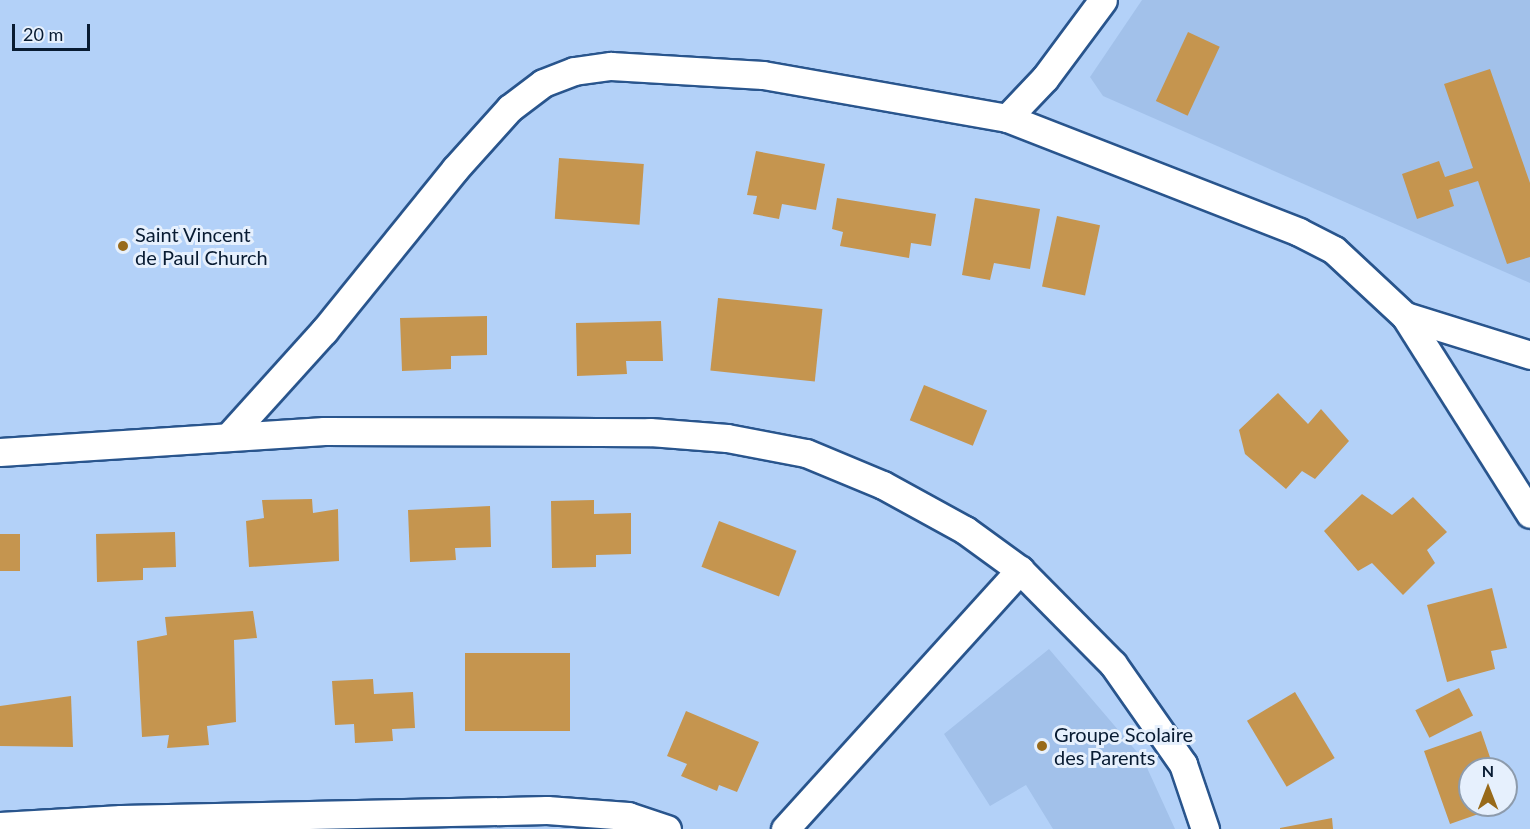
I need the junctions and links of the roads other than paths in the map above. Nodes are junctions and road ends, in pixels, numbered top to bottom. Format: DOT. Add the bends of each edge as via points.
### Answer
graph roads {
  1 [pos="1103,0"];
  2 [pos="1007,118"];
  3 [pos="1405,316"];
  4 [pos="1530,355"];
  5 [pos="229,436"];
  6 [pos="0,452"];
  7 [pos="1530,514"];
  8 [pos="1020,570"];
  9 [pos="0,826"];
  10 [pos="667,829"];
  11 [pos="785,829"];
  12 [pos="1205,829"];
  1 -- 2 [label="street" via="1046,78"];
  2 -- 3 [label="street" via="1299,232 1334,250"];
  2 -- 5 [label="street" via="763,75 611,66 574,71 543,83 510,108 455,169 324,331"];
  3 -- 4 [label="street"];
  3 -- 7 [label="street"];
  5 -- 6 [label="street"];
  5 -- 8 [label="street" via="324,431 650,432 727,438 806,453 883,485 964,530"];
  8 -- 11 [label="street"];
  8 -- 12 [label="street" via="1113,664 1183,764"];
  9 -- 10 [label="street" via="120,819 547,810 628,816"];
}
